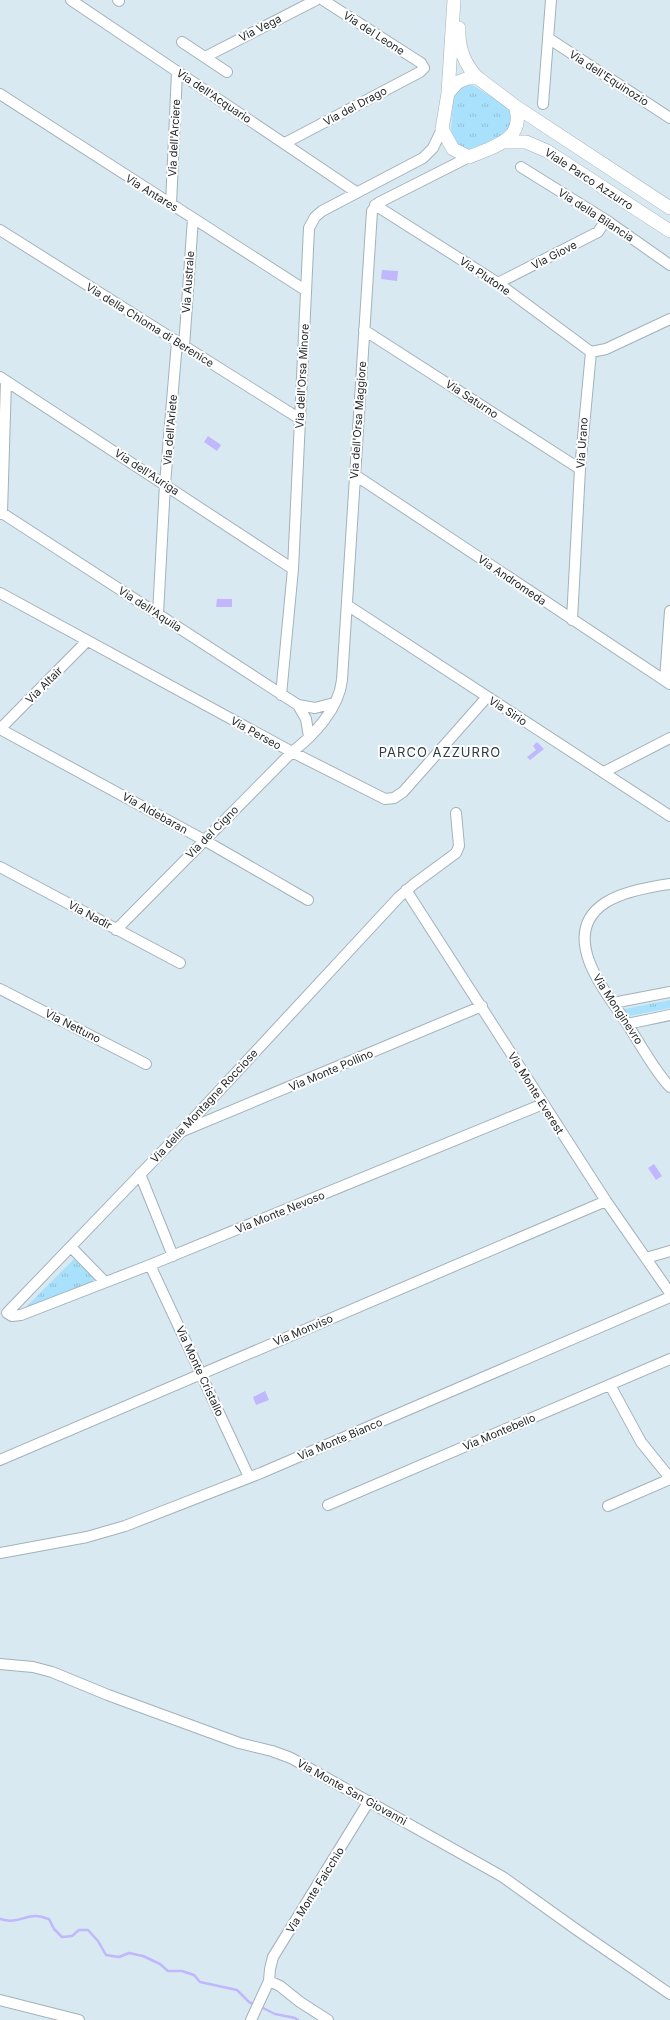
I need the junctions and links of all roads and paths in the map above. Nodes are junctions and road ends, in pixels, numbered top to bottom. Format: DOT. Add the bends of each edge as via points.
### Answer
graph roads {
  1 [pos="71,0"];
  2 [pos="316,0"];
  3 [pos="323,0"];
  4 [pos="454,0"];
  5 [pos="460,0"];
  6 [pos="551,0"];
  7 [pos="548,38"];
  8 [pos="182,42"];
  9 [pos="205,57"];
  10 [pos="424,68"];
  11 [pos="177,72"];
  12 [pos="227,72"];
  13 [pos="478,78"];
  14 [pos="448,93"];
  15 [pos="0,94"];
  16 [pos="543,104"];
  17 [pos="515,106"];
  18 [pos="670,118"];
  19 [pos="442,129"];
  20 [pos="504,142"];
  21 [pos="285,143"];
  22 [pos="469,157"];
  23 [pos="521,167"];
  24 [pos="356,192"];
  25 [pos="170,204"];
  26 [pos="375,205"];
  27 [pos="670,208"];
  28 [pos="193,218"];
  29 [pos="606,220"];
  30 [pos="0,230"];
  31 [pos="670,231"];
  32 [pos="670,265"];
  33 [pos="498,284"];
  34 [pos="306,290"];
  35 [pos="670,319"];
  36 [pos="364,330"];
  37 [pos="181,344"];
  38 [pos="591,352"];
  39 [pos="3,379"];
  40 [pos="300,420"];
  41 [pos="580,469"];
  42 [pos="355,475"];
  43 [pos="166,484"];
  44 [pos="1,513"];
  45 [pos="293,569"];
  46 [pos="0,593"];
  47 [pos="347,605"];
  48 [pos="670,612"];
  49 [pos="158,614"];
  50 [pos="572,620"];
  51 [pos="88,641"];
  52 [pos="667,682"];
  53 [pos="282,695"];
  54 [pos="487,697"];
  55 [pos="334,703"];
  56 [pos="298,705"];
  57 [pos="0,729"];
  58 [pos="309,737"];
  59 [pos="670,738"];
  60 [pos="292,752"];
  61 [pos="604,772"];
  62 [pos="456,813"];
  63 [pos="670,816"];
  64 [pos="204,840"];
  65 [pos="0,867"];
  66 [pos="670,884"];
  67 [pos="406,890"];
  68 [pos="308,900"];
  69 [pos="116,930"];
  70 [pos="180,963"];
  71 [pos="0,989"];
  72 [pos="670,992"];
  73 [pos="613,1003"];
  74 [pos="482,1006"];
  75 [pos="670,1015"];
  76 [pos="627,1024"];
  77 [pos="146,1064"];
  78 [pos="670,1087"];
  79 [pos="543,1104"];
  80 [pos="180,1133"];
  81 [pos="140,1174"];
  82 [pos="606,1201"];
  83 [pos="70,1247"];
  84 [pos="670,1251"];
  85 [pos="173,1256"];
  86 [pos="646,1258"];
  87 [pos="150,1265"];
  88 [pos="105,1282"];
  89 [pos="670,1293"];
  90 [pos="670,1297"];
  91 [pos="8,1312"];
  92 [pos="670,1359"];
  93 [pos="201,1373"];
  94 [pos="610,1385"];
  95 [pos="0,1460"];
  96 [pos="250,1477"];
  97 [pos="670,1478"];
  98 [pos="328,1505"];
  99 [pos="608,1506"];
  100 [pos="0,1552"];
  101 [pos="0,1664"];
  102 [pos="369,1801"];
  103 [pos="269,1981"];
  104 [pos="670,1994"];
  105 [pos="0,2000"];
  106 [pos="42,2016"];
  107 [pos="79,2020"];
  108 [pos="251,2020"];
  109 [pos="328,2020"];
  1 -- 11 [label="street, Via dell'Acquario"];
  2 -- 9 [label="street, Via Vega"];
  3 -- 10 [label="street, Via del Leone" via="421,63"];
  4 -- 14 [label="street"];
  5 -- 13 [label="street, Viale Parco Azzurro" via="461,51 466,64"];
  6 -- 7 [label="street"];
  7 -- 16 [label="street"];
  7 -- 18 [label="street, Via dell'Equinozio"];
  8 -- 9 [label="street"];
  9 -- 12 [label="street"];
  10 -- 21 [label="street, Via del Drago"];
  11 -- 21 [label="street, Via dell'Acquario"];
  11 -- 25 [label="street, Via dell'Arciere"];
  13 -- 14 [label="street" via="461,80"];
  13 -- 17 [label="street, Viale Parco Azzurro"];
  14 -- 19 [label="street"];
  15 -- 25 [label="street, Via Antares"];
  17 -- 20 [label="street, Viale Parco Azzurro" via="517,126"];
  17 -- 27 [label="street, Viale Parco Azzurro"];
  19 -- 22 [label="street" via="453,149"];
  19 -- 24 [label="street, Via dell'Orsa Minore" via="434,148 423,158"];
  20 -- 22 [label="street, Viale Parco Azzurro"];
  20 -- 31 [label="street, Viale Parco Azzurro" via="526,142 547,151"];
  21 -- 24 [label="street, Via dell'Acquario"];
  22 -- 26 [label="street"];
  23 -- 29 [label="street, Via della Bilancia"];
  24 -- 34 [label="street, Via dell'Orsa Minore" via="322,211 310,224"];
  25 -- 28 [label="street, Via Antares"];
  26 -- 33 [label="street, Via Plutone"];
  26 -- 36 [label="street, Via dell'Orsa Maggiore" via="371,217"];
  28 -- 34 [label="street, Via Antares"];
  28 -- 37 [label="street, Via Australe"];
  29 -- 32 [label="street, Via della Bilancia"];
  29 -- 33 [label="street, Via Giove" via="598,232"];
  30 -- 37 [label="street, Via della Chioma di Berenice"];
  33 -- 38 [label="street, Via Plutone"];
  34 -- 40 [label="street, Via dell'Orsa Minore"];
  35 -- 38 [label="street" via="606,349"];
  36 -- 41 [label="street, Via Saturno"];
  36 -- 42 [label="street, Via dell'Orsa Maggiore"];
  37 -- 40 [label="street, Via della Chioma di Berenice"];
  37 -- 43 [label="street, Via dell'Ariete"];
  38 -- 41 [label="street, Via Urano"];
  39 -- 43 [label="street, Via dell'Auriga"];
  39 -- 44 [label="street"];
  40 -- 45 [label="street, Via dell'Orsa Minore"];
  41 -- 50 [label="street, Via Urano"];
  42 -- 47 [label="street, Via dell'Orsa Maggiore"];
  42 -- 50 [label="street, Via Andromeda"];
  43 -- 45 [label="street, Via dell'Auriga"];
  43 -- 49 [label="street, Via dell'Ariete"];
  44 -- 49 [label="street, Via dell'Aquila"];
  45 -- 53 [label="street, Via dell'Orsa Minore"];
  46 -- 51 [label="street, Via Perseo"];
  47 -- 54 [label="street, Via Sirio"];
  47 -- 55 [label="street, Via dell'Orsa Maggiore" via="341,686"];
  48 -- 52 [label="street"];
  49 -- 53 [label="street, Via dell'Aquila"];
  50 -- 52 [label="street, Via Andromeda"];
  51 -- 57 [label="street, Via Altair"];
  51 -- 60 [label="street, Via Perseo"];
  53 -- 56 [label="street, Via dell'Aquila"];
  54 -- 60 [label="street, Via Perseo" via="403,792 391,799 380,798"];
  54 -- 61 [label="street, Via Sirio"];
  55 -- 56 [label="street" via="315,708"];
  55 -- 58 [label="street, Via del Cigno"];
  56 -- 58 [label="street" via="306,719"];
  57 -- 64 [label="street, Via Aldebaran"];
  58 -- 60 [label="street, Via del Cigno"];
  59 -- 61 [label="street"];
  60 -- 64 [label="street, Via del Cigno"];
  61 -- 63 [label="street, Via Sirio"];
  62 -- 67 [label="street, Via delle Montagne Rocciose" via="458,851"];
  64 -- 68 [label="street, Via Aldebaran"];
  64 -- 69 [label="street, Via del Cigno"];
  65 -- 69 [label="street, Via Nadir"];
  66 -- 73 [label="street, Via Monginevro" via="622,894 599,908 588,921 585,932 587,955"];
  67 -- 74 [label="street, Via Monte Everest"];
  67 -- 80 [label="street, Via delle Montagne Rocciose"];
  69 -- 70 [label="street, Via Nadir"];
  71 -- 77 [label="street, Via Nettuno"];
  72 -- 73 [label="street"];
  73 -- 76 [label="street, Via Monginevro"];
  74 -- 79 [label="street, Via Monte Everest"];
  74 -- 80 [label="street, Via Monte Pollino"];
  75 -- 76 [label="street"];
  76 -- 78 [label="street, Via Monginevro"];
  79 -- 82 [label="street, Via Monte Everest"];
  79 -- 85 [label="street, Via Monte Nevoso"];
  80 -- 81 [label="street, Via delle Montagne Rocciose"];
  81 -- 83 [label="street, Via delle Montagne Rocciose"];
  81 -- 85 [label="street"];
  82 -- 86 [label="street, Via Monte Everest"];
  82 -- 93 [label="street, Via Monviso"];
  83 -- 88 [label="street"];
  83 -- 91 [label="street, Via delle Montagne Rocciose"];
  84 -- 86 [label="street"];
  85 -- 87 [label="street, Via Monte Nevoso"];
  86 -- 89 [label="street, Via Monte Everest"];
  87 -- 88 [label="street, Via Monte Nevoso"];
  87 -- 93 [label="street, Via Monte Cristallo"];
  88 -- 91 [label="street, Via Monte Nevoso"];
  90 -- 96 [label="street, Via Monte Bianco"];
  92 -- 94 [label="street, Via Montebello"];
  93 -- 95 [label="street, Via Monviso"];
  93 -- 96 [label="street, Via Monte Cristallo"];
  94 -- 97 [label="street" via="641,1442"];
  94 -- 98 [label="street, Via Montebello"];
  96 -- 100 [label="street, Via Monte Bianco" via="115,1530"];
  97 -- 99 [label="street"];
  101 -- 102 [label="street, Via Monte San Giovanni" via="52,1672 239,1743 282,1754"];
  102 -- 103 [label="street, Via Monte Faicchio" via="273,1957"];
  102 -- 104 [label="street, Via Monte San Giovanni" via="503,1876"];
  103 -- 108 [label="street, Via Monte Faicchio"];
  103 -- 109 [label="street"];
  105 -- 106 [label="street"];
  106 -- 107 [label="street"];
}
